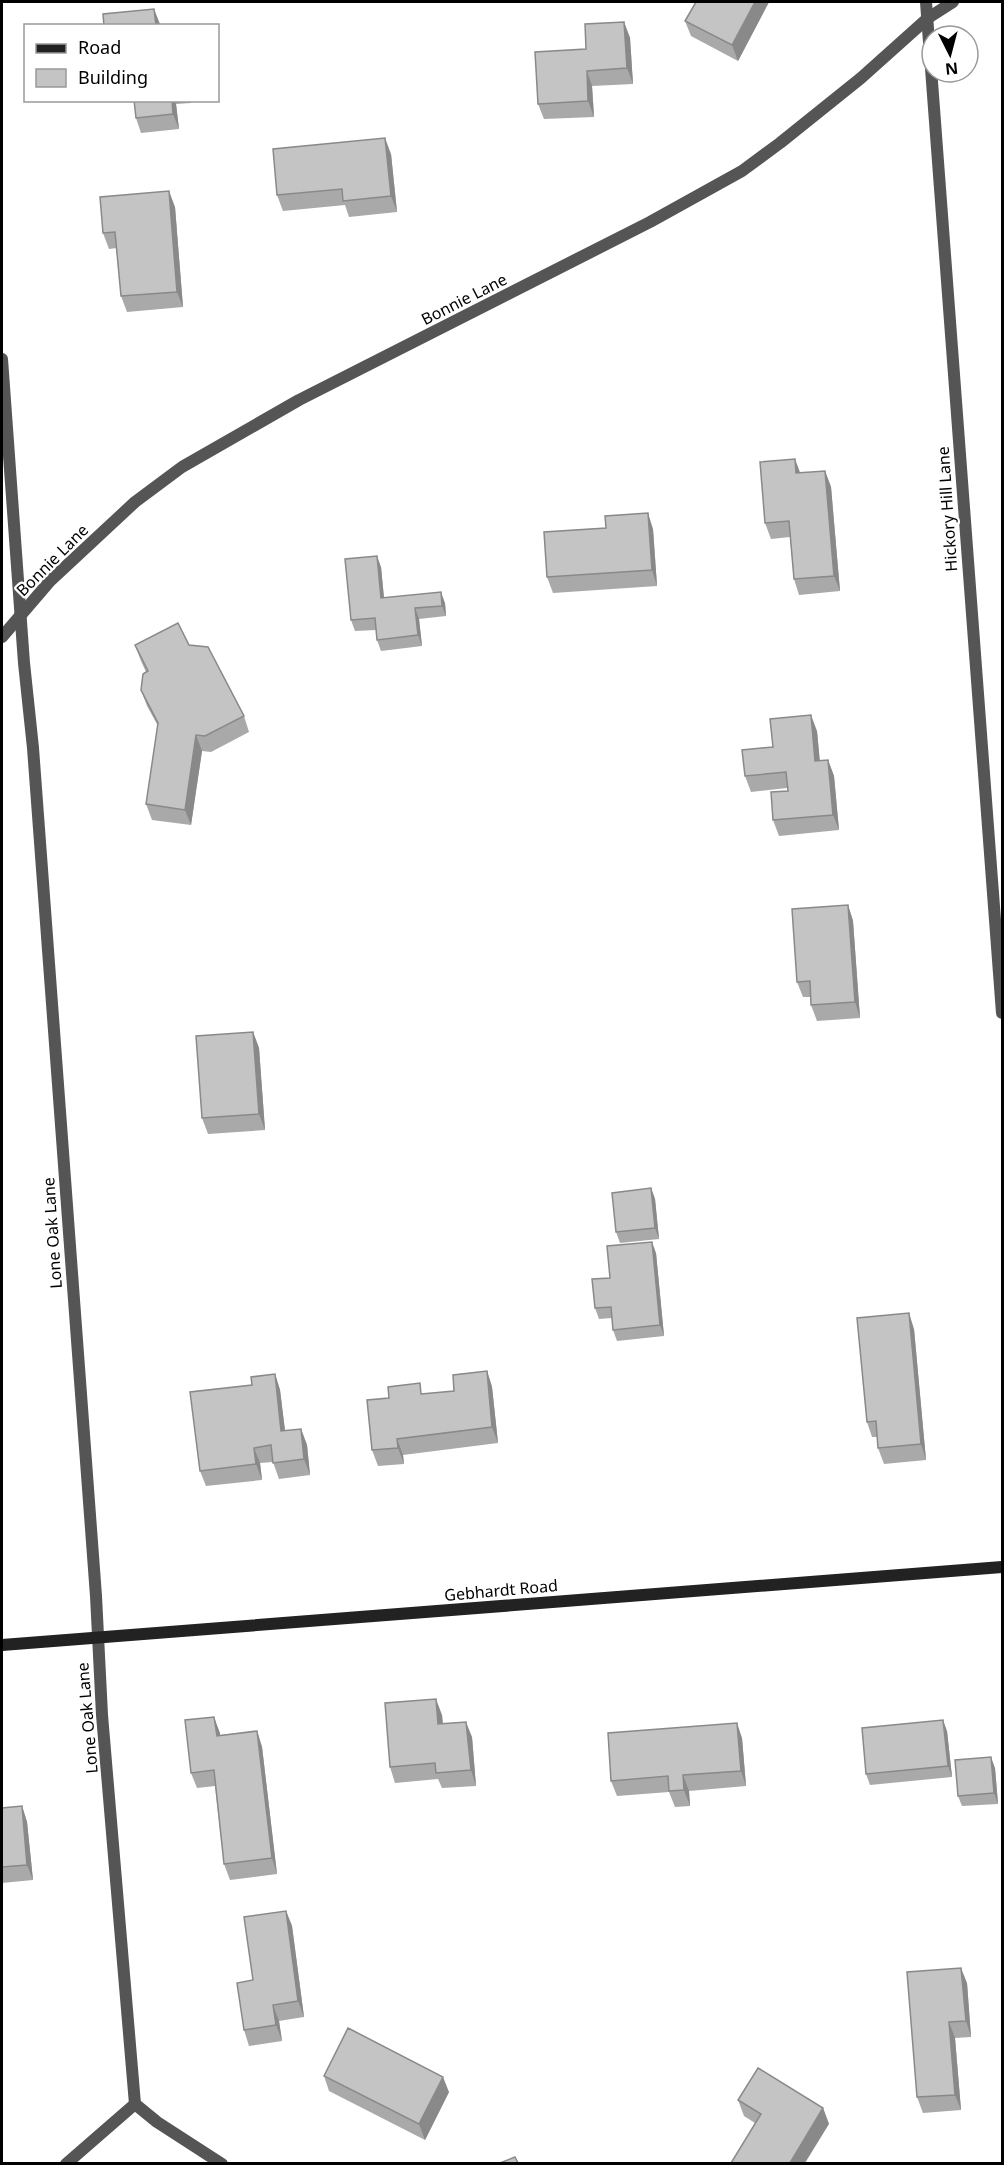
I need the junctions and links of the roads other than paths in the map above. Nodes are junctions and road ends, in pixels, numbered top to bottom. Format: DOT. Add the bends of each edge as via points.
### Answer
graph roads {
  1 [pos="926,2"];
  2 [pos="952,2"];
  3 [pos="928,18"];
  4 [pos="2,359"];
  5 [pos="21,616"];
  6 [pos="2,637"];
  7 [pos="1002,1013"];
  8 [pos="1002,1567"];
  9 [pos="97,1637"];
  10 [pos="2,1645"];
  11 [pos="135,2104"];
  12 [pos="66,2163"];
  13 [pos="222,2163"];
  1 -- 3 [label="street, Hickory Hill Lane"];
  2 -- 3 [label="street, Bonnie Lane"];
  3 -- 5 [label="street, Bonnie Lane" via="861,78 742,171 650,222 299,400 182,467 135,502 50,581"];
  3 -- 7 [label="street, Hickory Hill Lane"];
  4 -- 5 [label="street, Lone Oak Lane"];
  5 -- 6 [label="street, Bonnie Lane"];
  5 -- 9 [label="street, Lone Oak Lane"];
  8 -- 9 [label="street, Gebhardt Road"];
  9 -- 10 [label="street, Gebhardt Road"];
  9 -- 11 [label="street, Lone Oak Lane"];
  11 -- 12 [label="street"];
  11 -- 13 [label="street"];
}
